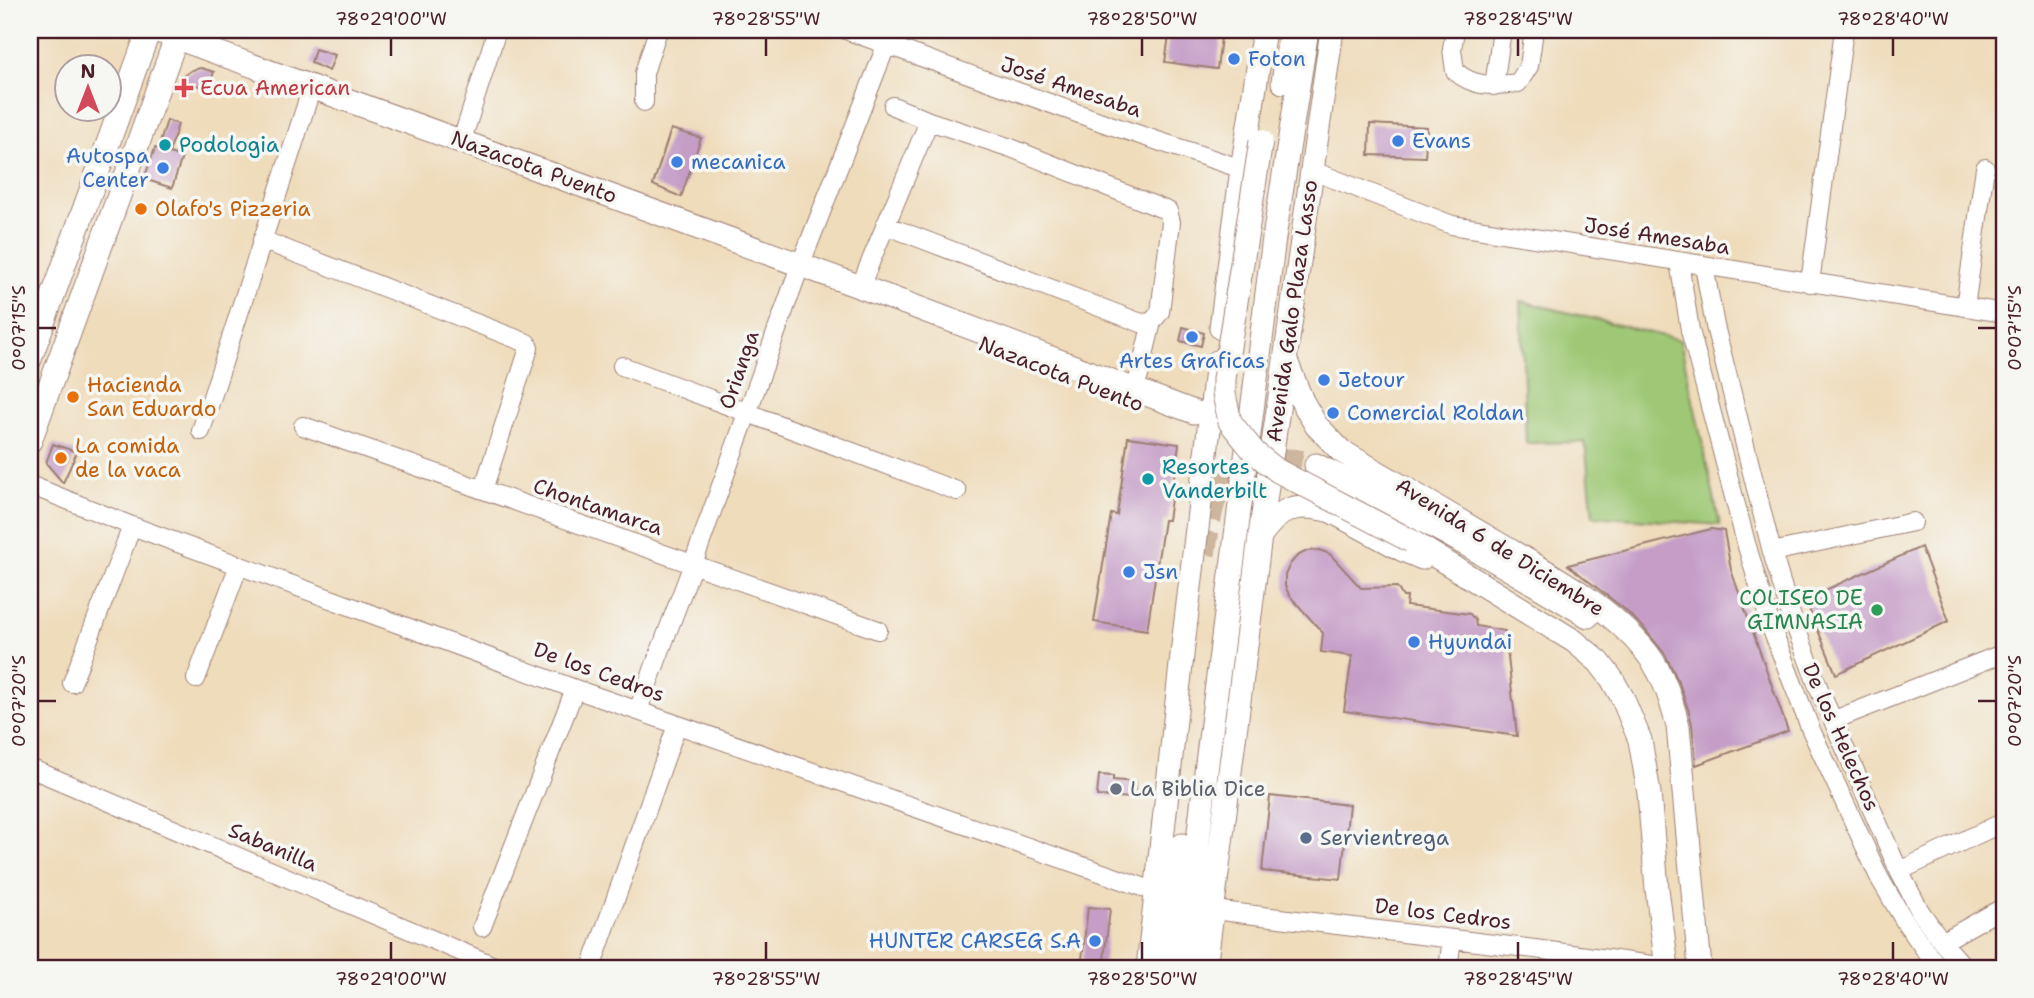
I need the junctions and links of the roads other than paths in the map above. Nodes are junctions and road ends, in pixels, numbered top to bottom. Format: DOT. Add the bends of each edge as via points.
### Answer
graph roads {
  1 [pos="149,30"];
  2 [pos="497,30"];
  3 [pos="658,30"];
  4 [pos="846,30"];
  5 [pos="1264,30"];
  6 [pos="1291,30"];
  7 [pos="1307,30"];
  8 [pos="1332,30"];
  9 [pos="1455,30"];
  10 [pos="1502,30"];
  11 [pos="1534,30"];
  12 [pos="1844,30"];
  13 [pos="170,32"];
  14 [pos="886,46"];
  15 [pos="1259,59"];
  16 [pos="1494,86"];
  17 [pos="313,87"];
  18 [pos="644,102"];
  19 [pos="893,106"];
  20 [pos="929,121"];
  21 [pos="462,140"];
  22 [pos="1985,168"];
  23 [pos="1242,169"];
  24 [pos="1311,170"];
  25 [pos="885,225"];
  26 [pos="262,240"];
  27 [pos="1679,262"];
  28 [pos="800,266"];
  29 [pos="1704,267"];
  30 [pos="1810,283"];
  31 [pos="860,287"];
  32 [pos="913,306"];
  33 [pos="1965,307"];
  34 [pos="2004,313"];
  35 [pos="1152,322"];
  36 [pos="1716,326"];
  37 [pos="1690,330"];
  38 [pos="30,359"];
  39 [pos="1286,361"];
  40 [pos="622,366"];
  41 [pos="1139,376"];
  42 [pos="1213,386"];
  43 [pos="1194,412"];
  44 [pos="748,415"];
  45 [pos="303,426"];
  46 [pos="201,431"];
  47 [pos="30,441"];
  48 [pos="1206,443"];
  49 [pos="1316,465"];
  50 [pos="30,485"];
  51 [pos="483,490"];
  52 [pos="957,491"];
  53 [pos="1913,522"];
  54 [pos="132,526"];
  55 [pos="1259,536"];
  56 [pos="1772,552"];
  57 [pos="1204,554"];
  58 [pos="693,564"];
  59 [pos="239,565"];
  60 [pos="1471,579"];
  61 [pos="878,630"];
  62 [pos="2004,653"];
  63 [pos="197,679"];
  64 [pos="72,683"];
  65 [pos="575,689"];
  66 [pos="638,710"];
  67 [pos="1834,720"];
  68 [pos="677,724"];
  69 [pos="1681,756"];
  70 [pos="30,768"];
  71 [pos="1170,769"];
  72 [pos="2004,822"];
  73 [pos="1899,871"];
  74 [pos="1157,892"];
  75 [pos="2004,907"];
  76 [pos="1213,910"];
  77 [pos="482,926"];
  78 [pos="1452,939"];
  79 [pos="1942,942"];
  80 [pos="499,968"];
  81 [pos="591,968"];
  82 [pos="1147,968"];
  83 [pos="1167,968"];
  84 [pos="1183,968"];
  85 [pos="1205,968"];
  86 [pos="1448,968"];
  87 [pos="1667,968"];
  88 [pos="1700,968"];
  89 [pos="1940,968"];
  90 [pos="1965,968"];
  1 -- 38 [label="main road"];
  2 -- 21 [label="street"];
  3 -- 18 [label="street" via="644,73"];
  4 -- 14 [label="street, José Amesaba"];
  5 -- 15 [label="main road"];
  6 -- 83 [label="main road, Avenida Galo Plaza Lasso"];
  7 -- 84 [label="main road, Avenida Galo Plaza Lasso" via="1274,238"];
  8 -- 24 [label="main road, Avenida Galo Plaza Lasso"];
  9 -- 16 [label="street" via="1455,71 1465,80"];
  10 -- 16 [label="street"];
  11 -- 16 [label="street" via="1529,66 1518,83"];
  12 -- 30 [label="street"];
  13 -- 17 [label="main road, Nazacota Puento"];
  13 -- 47 [label="main road"];
  14 -- 23 [label="street, José Amesaba"];
  14 -- 28 [label="street, Orianga"];
  15 -- 23 [label="main road"];
  15 -- 60 [label="main road, bridge" via="1261,141 1224,379 1230,422 1255,453 1278,471 1411,541"];
  17 -- 21 [label="main road, Nazacota Puento"];
  17 -- 26 [label="street"];
  19 -- 20 [label="street"];
  20 -- 25 [label="street"];
  20 -- 35 [label="street" via="1011,148 1168,211 1171,222 1160,312"];
  21 -- 28 [label="main road, Nazacota Puento"];
  22 -- 33 [label="street"];
  23 -- 42 [label="main road"];
  24 -- 27 [label="street, José Amesaba" via="1452,225"];
  24 -- 39 [label="main road, Avenida Galo Plaza Lasso"];
  25 -- 31 [label="street"];
  25 -- 35 [label="street" via="1141,323"];
  26 -- 46 [label="street"];
  26 -- 51 [label="street" via="527,342 529,348"];
  27 -- 29 [label="street, José Amesaba"];
  27 -- 37 [label="street, De los Helechos"];
  28 -- 31 [label="main road, Nazacota Puento"];
  28 -- 44 [label="street, Orianga"];
  29 -- 30 [label="street, José Amesaba"];
  29 -- 36 [label="street, De los Helechos"];
  30 -- 33 [label="street, José Amesaba"];
  31 -- 32 [label="main road, Nazacota Puento"];
  32 -- 41 [label="main road" via="948,308"];
  32 -- 43 [label="main road, Nazacota Puento"];
  32 -- 48 [label="main road, Nazacota Puento" via="941,327 1195,427"];
  33 -- 34 [label="street, José Amesaba"];
  35 -- 41 [label="street"];
  36 -- 37 [label="street"];
  36 -- 56 [label="street, De los Helechos"];
  37 -- 89 [label="street, De los Helechos" via="1746,543 1798,701 1880,880"];
  39 -- 55 [label="main road, Avenida Galo Plaza Lasso"];
  39 -- 69 [label="main road, Avenida 6 de Diciembre" via="1315,425 1341,450 1564,583 1628,632 1661,675 1670,695"];
  40 -- 44 [label="street"];
  41 -- 42 [label="main road" via="1185,394"];
  42 -- 48 [label="main road"];
  44 -- 52 [label="street"];
  44 -- 58 [label="street, Orianga"];
  45 -- 51 [label="street, Chontamarca"];
  48 -- 71 [label="main road"];
  49 -- 69 [label="main road, Avenida 6 de Diciembre" via="1593,620 1636,660"];
  50 -- 54 [label="street, De los Cedros"];
  51 -- 58 [label="street, Chontamarca"];
  53 -- 56 [label="street"];
  54 -- 59 [label="street, De los Cedros"];
  54 -- 64 [label="street"];
  55 -- 60 [label="main road" via="1284,511 1318,508"];
  55 -- 76 [label="main road, Avenida Galo Plaza Lasso"];
  56 -- 67 [label="street, De los Helechos" via="1790,612"];
  57 -- 71 [label="main road"];
  58 -- 61 [label="street, Chontamarca"];
  58 -- 66 [label="street, Orianga"];
  59 -- 63 [label="street"];
  59 -- 65 [label="street, De los Cedros"];
  60 -- 87 [label="main road, Avenida 6 de Diciembre" via="1574,641 1600,662 1622,697 1640,740 1649,793"];
  62 -- 67 [label="street"];
  65 -- 66 [label="street, De los Cedros"];
  65 -- 77 [label="street"];
  66 -- 68 [label="street, De los Cedros"];
  67 -- 73 [label="street, De los Helechos"];
  68 -- 74 [label="street, De los Cedros"];
  68 -- 81 [label="street"];
  69 -- 88 [label="main road, Avenida 6 de Diciembre"];
  70 -- 80 [label="street, Sabanilla"];
  71 -- 74 [label="main road"];
  72 -- 73 [label="street"];
  73 -- 79 [label="street, De los Helechos"];
  74 -- 82 [label="main road"];
  75 -- 79 [label="street"];
  76 -- 78 [label="street, De los Cedros"];
  76 -- 85 [label="main road, Avenida Galo Plaza Lasso"];
  78 -- 86 [label="street"];
  78 -- 87 [label="street, De los Cedros"];
  79 -- 90 [label="street, De los Helechos"];
}
